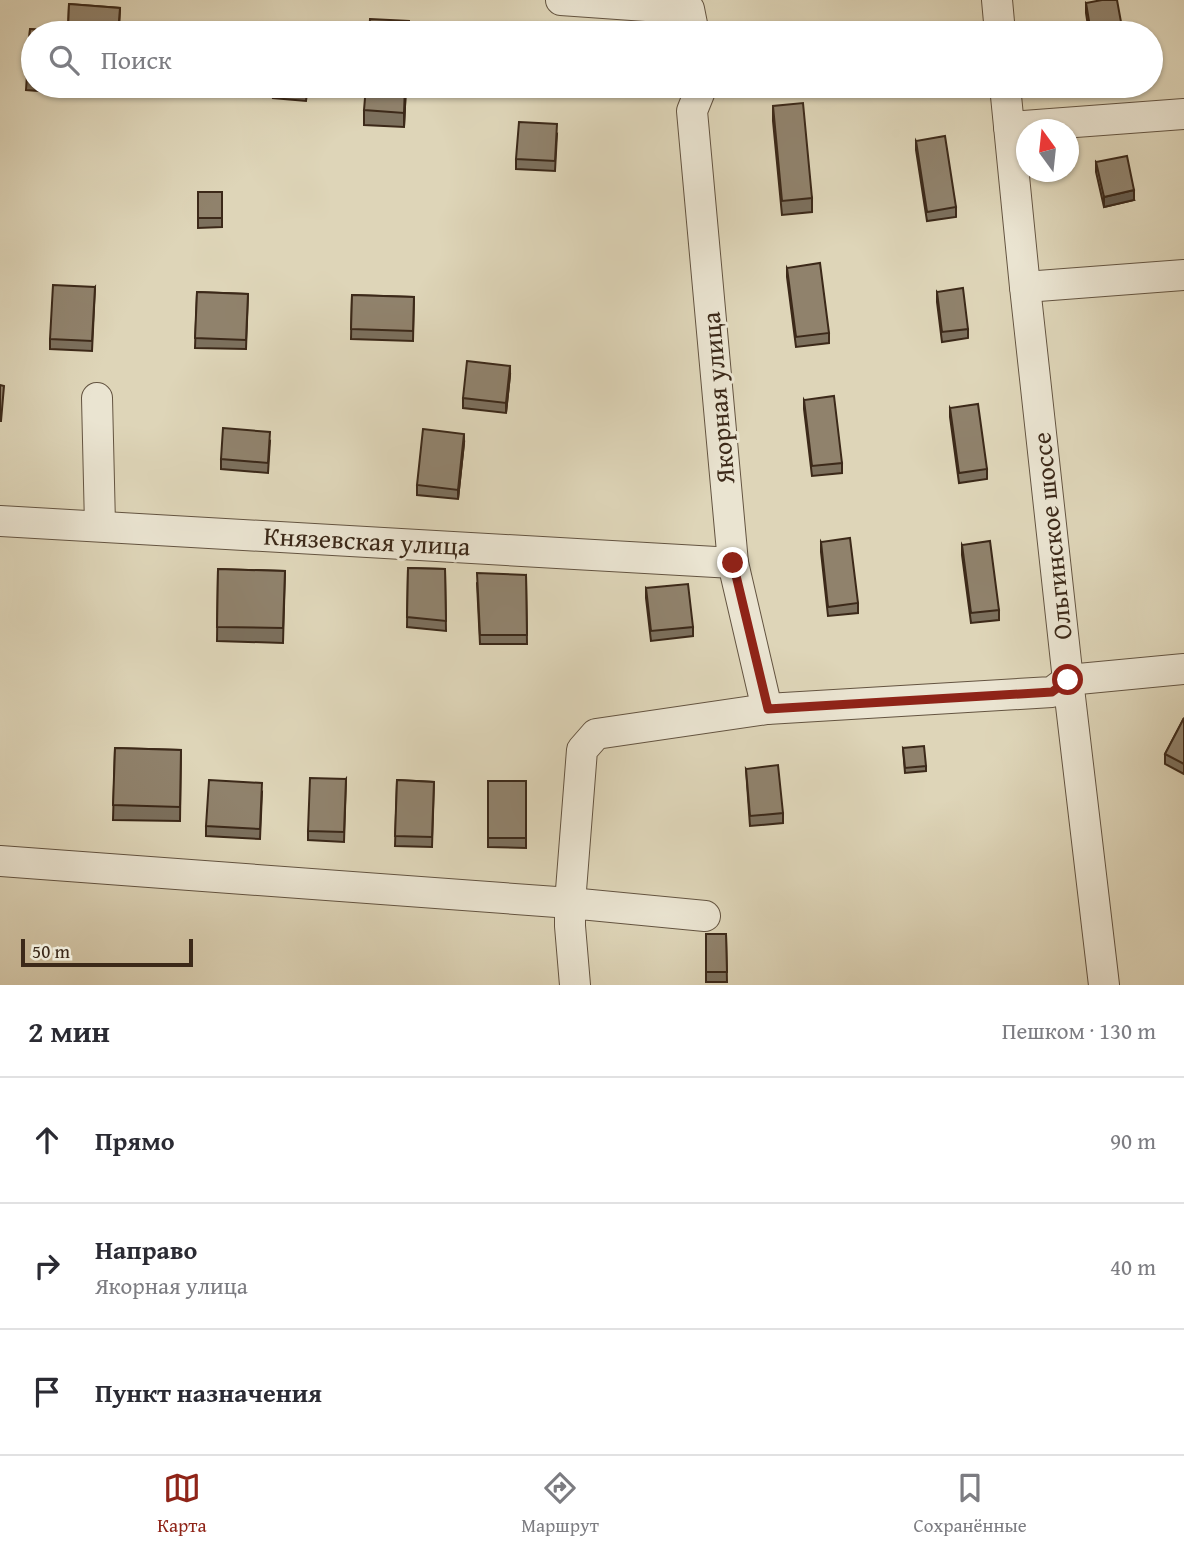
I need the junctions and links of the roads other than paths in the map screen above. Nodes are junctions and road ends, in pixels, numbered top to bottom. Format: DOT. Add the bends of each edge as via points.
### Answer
graph roads {
  1 [pos="561,0"];
  2 [pos="997,0"];
  3 [pos="622,2"];
  4 [pos="692,21"];
  5 [pos="999,21"];
  6 [pos="697,98"];
  7 [pos="1006,98"];
  8 [pos="1184,114"];
  9 [pos="1009,127"];
  10 [pos="1184,275"];
  11 [pos="1025,287"];
  12 [pos="97,398"];
  13 [pos="0,521"];
  14 [pos="100,526"];
  15 [pos="733,563"];
  16 [pos="1184,669"];
  17 [pos="1068,680"];
  18 [pos="768,709"];
  19 [pos="0,861"];
  20 [pos="570,903"];
  21 [pos="705,916"];
  22 [pos="575,985"];
  23 [pos="1104,985"];
  1 -- 3 [label="street"];
  2 -- 5 [label="street"];
  3 -- 4 [label="street" via="690,9"];
  6 -- 15 [label="street, Якорная улица" via="692,111"];
  7 -- 9 [label="street, Ольгинское шоссе"];
  8 -- 9 [label="street"];
  9 -- 11 [label="street, Ольгинское шоссе"];
  10 -- 11 [label="street"];
  11 -- 17 [label="street, Ольгинское шоссе"];
  12 -- 14 [label="street"];
  13 -- 14 [label="street, Князевская улица"];
  14 -- 15 [label="street, Князевская улица"];
  15 -- 18 [label="street, Якорная улица"];
  16 -- 17 [label="street"];
  17 -- 18 [label="street" via="1052,692"];
  17 -- 23 [label="street, Ольгинское шоссе"];
  18 -- 20 [label="street" via="596,734 582,750"];
  19 -- 20 [label="street"];
  20 -- 21 [label="street"];
  20 -- 22 [label="street"];
}
